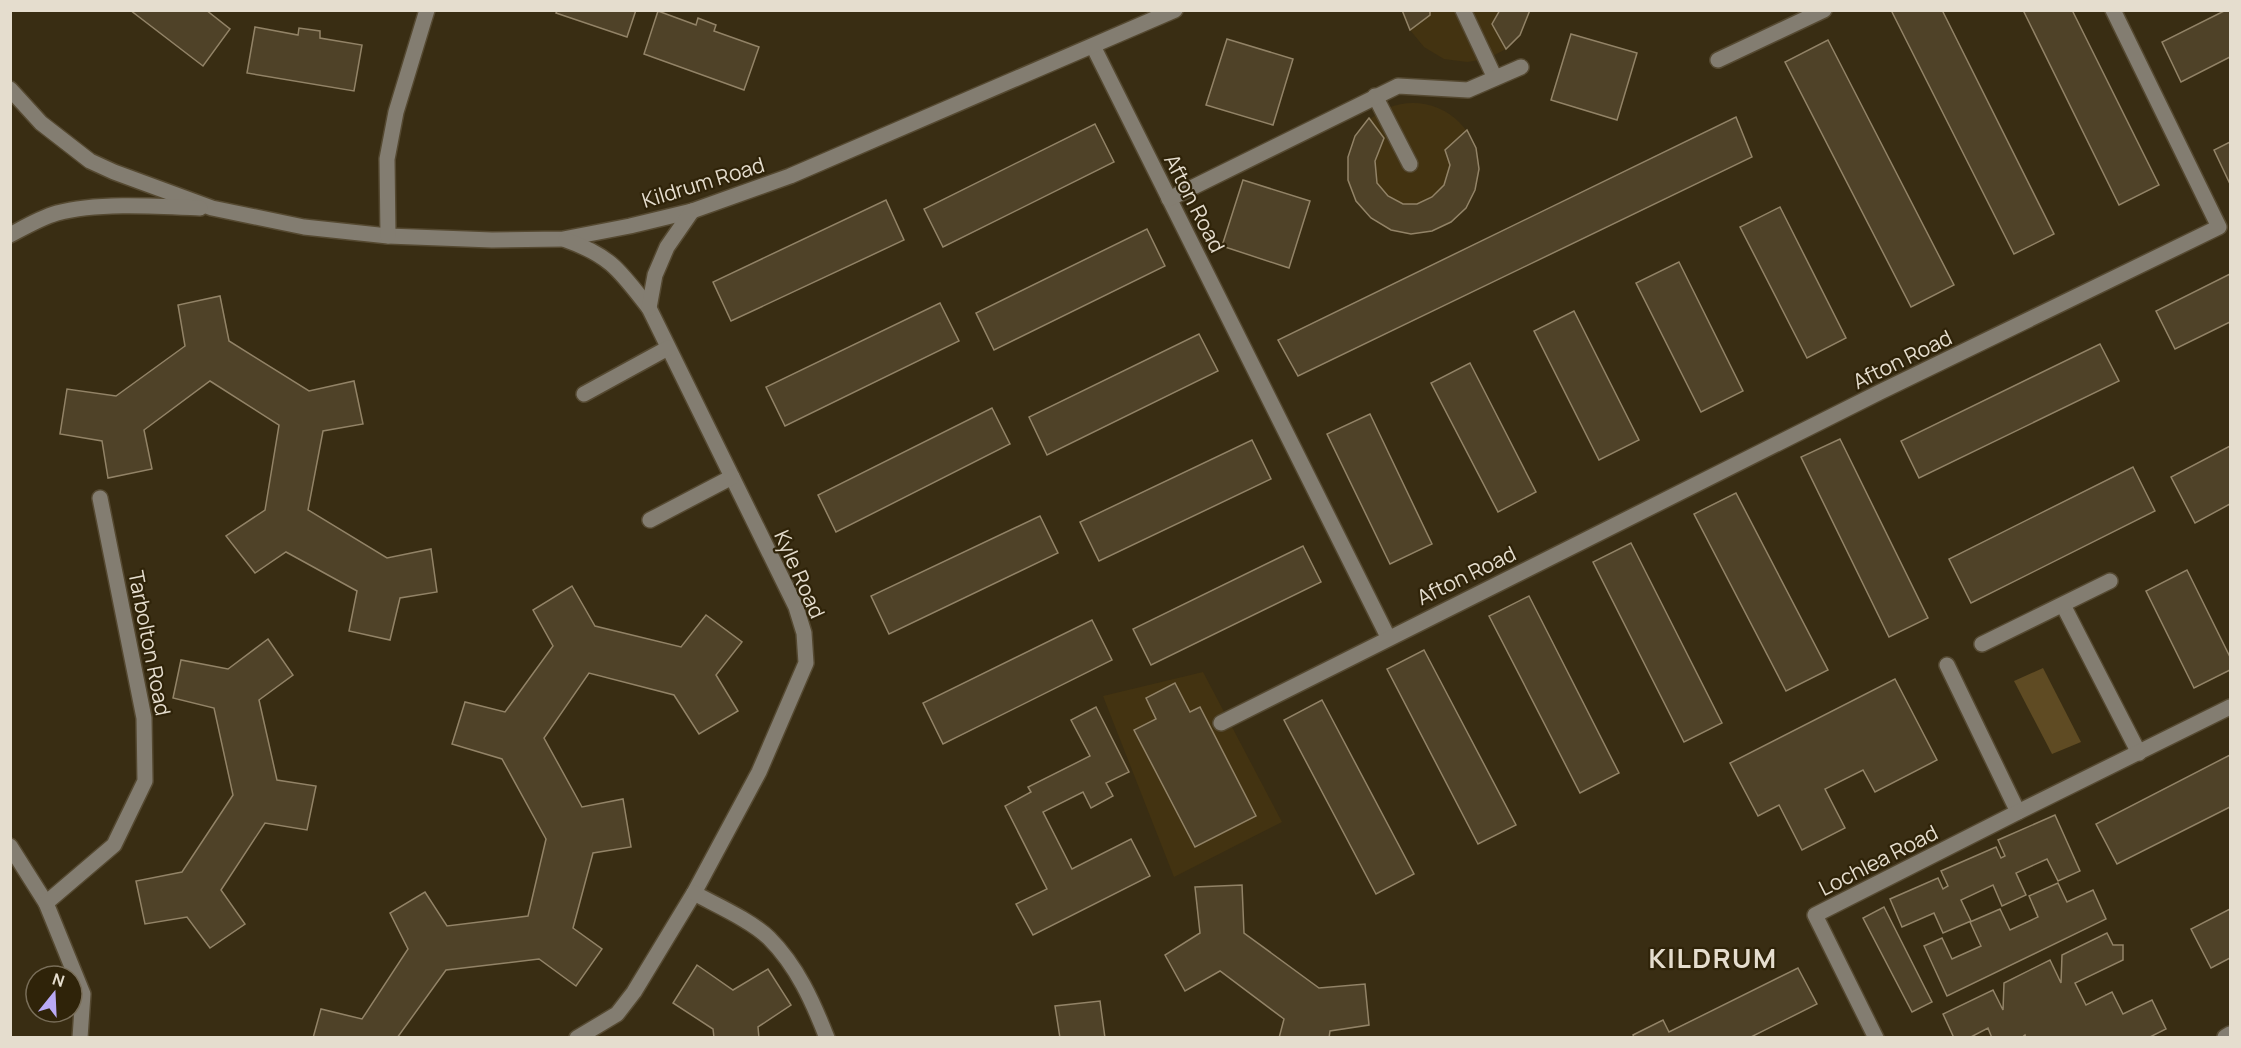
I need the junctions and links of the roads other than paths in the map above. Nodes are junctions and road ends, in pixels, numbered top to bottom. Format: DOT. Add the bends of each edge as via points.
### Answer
graph roads {
  1 [pos="427,10"];
  2 [pos="1175,10"];
  3 [pos="1462,10"];
  4 [pos="1824,10"];
  5 [pos="2113,10"];
  6 [pos="1093,46"];
  7 [pos="1718,60"];
  8 [pos="1521,67"];
  9 [pos="1495,78"];
  10 [pos="10,89"];
  11 [pos="1375,96"];
  12 [pos="1410,164"];
  13 [pos="1169,199"];
  14 [pos="212,208"];
  15 [pos="692,211"];
  16 [pos="10,235"];
  17 [pos="388,236"];
  18 [pos="563,239"];
  19 [pos="649,308"];
  20 [pos="668,348"];
  21 [pos="584,394"];
  22 [pos="732,477"];
  23 [pos="100,498"];
  24 [pos="650,520"];
  25 [pos="2110,581"];
  26 [pos="2063,605"];
  27 [pos="1388,637"];
  28 [pos="1982,644"];
  29 [pos="1947,665"];
  30 [pos="2230,707"];
  31 [pos="1221,723"];
  32 [pos="2139,753"];
  33 [pos="2018,812"];
  34 [pos="10,846"];
  35 [pos="694,893"];
  36 [pos="46,903"];
  37 [pos="2230,1034"];
  38 [pos="2225,1037"];
  39 [pos="80,1038"];
  40 [pos="577,1038"];
  41 [pos="827,1038"];
  42 [pos="1876,1038"];
  1 -- 17 [label="street" via="396,112 387,159"];
  2 -- 6 [label="street, Kildrum Road"];
  3 -- 9 [label="street"];
  4 -- 7 [label="street"];
  5 -- 27 [label="street, Afton Road" via="2219,227"];
  6 -- 13 [label="street, Afton Road"];
  6 -- 15 [label="street, Kildrum Road" via="790,176"];
  8 -- 9 [label="street"];
  9 -- 11 [label="street" via="1468,90 1398,86"];
  10 -- 14 [label="street, Kildrum Road" via="41,123 90,161"];
  11 -- 12 [label="street"];
  11 -- 13 [label="street"];
  13 -- 27 [label="street, Afton Road"];
  14 -- 16 [label="street, Kildrum Road" via="133,206 58,213"];
  14 -- 17 [label="street, Kildrum Road" via="304,227"];
  15 -- 18 [label="street, Kildrum Road"];
  15 -- 19 [label="street" via="655,275"];
  17 -- 18 [label="street, Kildrum Road"];
  18 -- 19 [label="street, Kyle Road" via="590,248 615,265"];
  19 -- 20 [label="street, Kyle Road"];
  20 -- 21 [label="street"];
  20 -- 22 [label="street, Kyle Road"];
  22 -- 24 [label="street"];
  22 -- 35 [label="street, Kyle Road" via="796,607 804,633 806,663 759,772"];
  23 -- 36 [label="street, Tarbolton Road" via="144,718 145,781 114,845"];
  25 -- 26 [label="street"];
  26 -- 28 [label="street"];
  26 -- 32 [label="street"];
  27 -- 31 [label="street, Afton Road"];
  29 -- 33 [label="street"];
  30 -- 32 [label="street, Lochlea Road"];
  32 -- 33 [label="street, Lochlea Road"];
  33 -- 42 [label="street, Lochlea Road" via="1815,915"];
  34 -- 36 [label="street"];
  35 -- 40 [label="street, Kyle Road" via="617,1014"];
  35 -- 41 [label="street" via="769,937 813,1001"];
  36 -- 39 [label="street" via="83,994"];
  37 -- 38 [label="street"];
}
